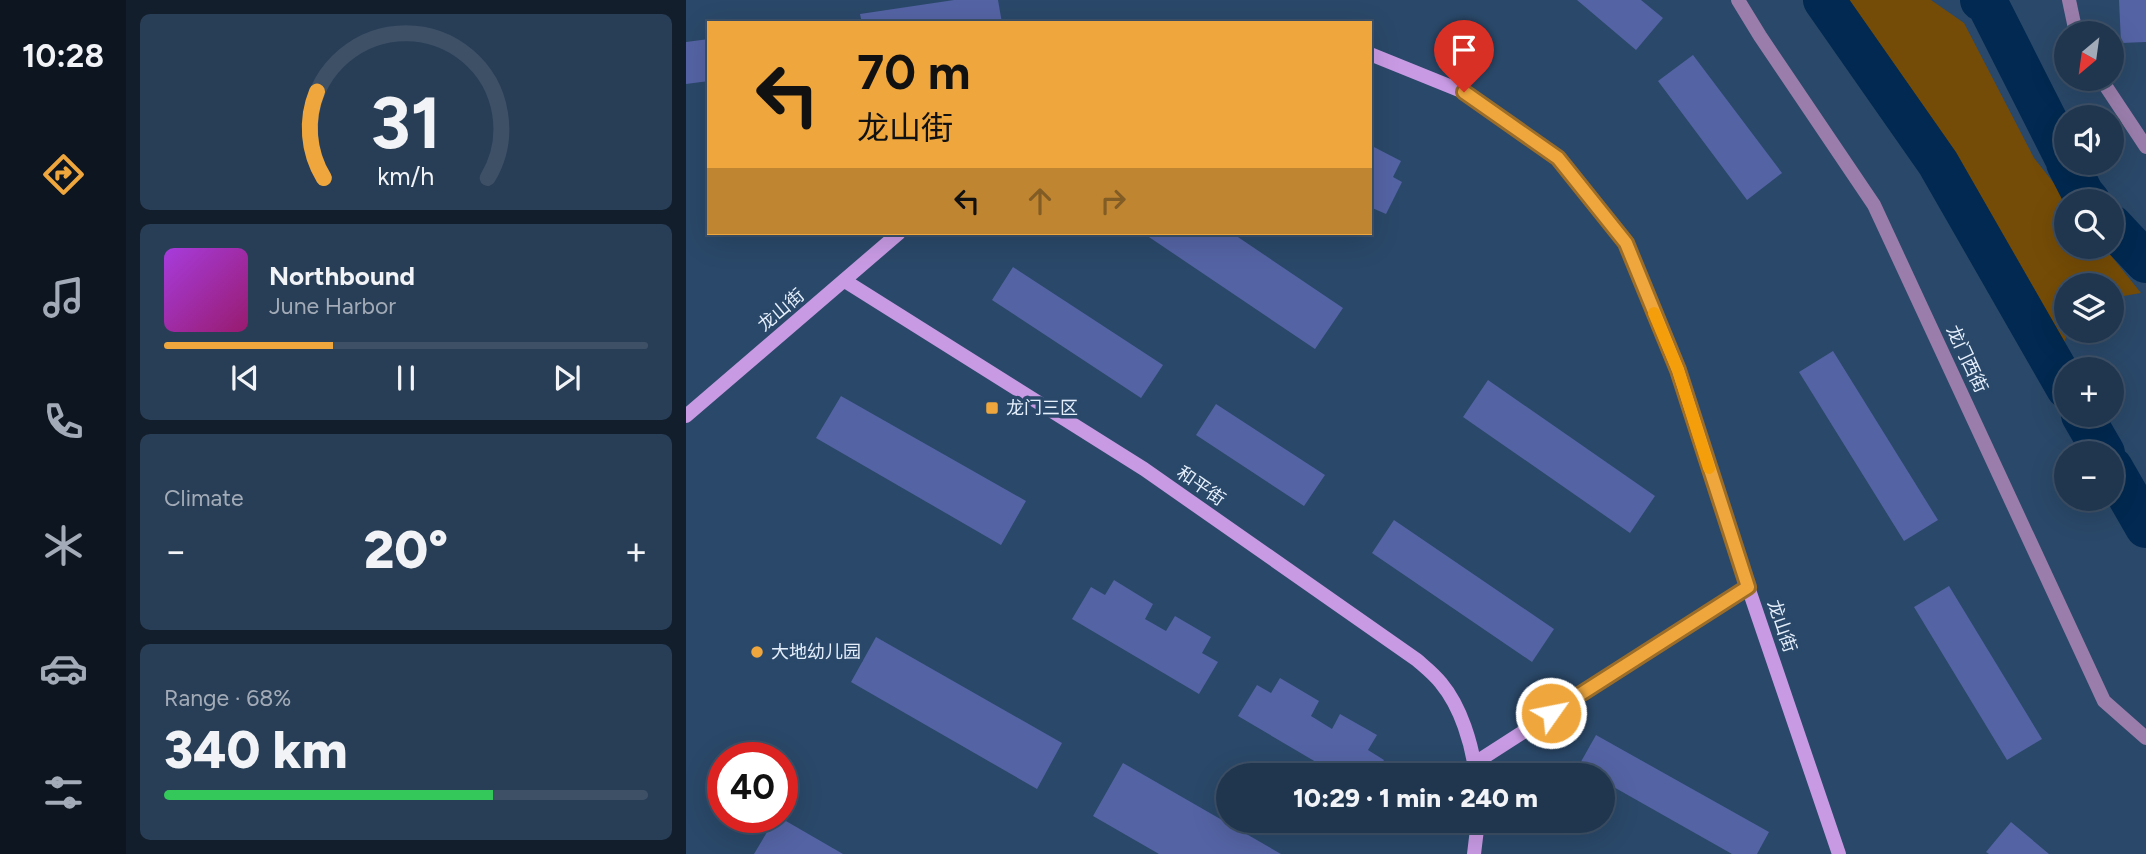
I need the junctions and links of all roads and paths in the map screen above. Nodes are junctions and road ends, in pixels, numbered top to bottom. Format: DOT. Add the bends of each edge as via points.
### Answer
graph roads {
  1 [pos="1738,0"];
  2 [pos="2069,0"];
  3 [pos="2073,21"];
  4 [pos="1372,55"];
  5 [pos="2109,91"];
  6 [pos="2146,147"];
  7 [pos="897,235"];
  8 [pos="845,281"];
  9 [pos="686,416"];
  10 [pos="1748,587"];
  11 [pos="2146,737"];
  12 [pos="1474,763"];
  13 [pos="1485,763"];
  14 [pos="1477,833"];
  15 [pos="1474,854"];
  16 [pos="1839,854"];
  1 -- 11 [label="street, 龙门西街" via="1874,205 2104,701"];
  2 -- 3 [label="street"];
  4 -- 10 [label="street, 龙山街" via="1464,92 1558,158 1626,243 1678,370"];
  5 -- 6 [label="street"];
  7 -- 8 [label="street, 龙山街"];
  8 -- 9 [label="street, 龙山街"];
  8 -- 12 [label="street, 和平街" via="1144,469 1417,660 1441,682 1458,707"];
  10 -- 13 [label="street"];
  10 -- 16 [label="street, 龙山街"];
  14 -- 15 [label="street"];
}
